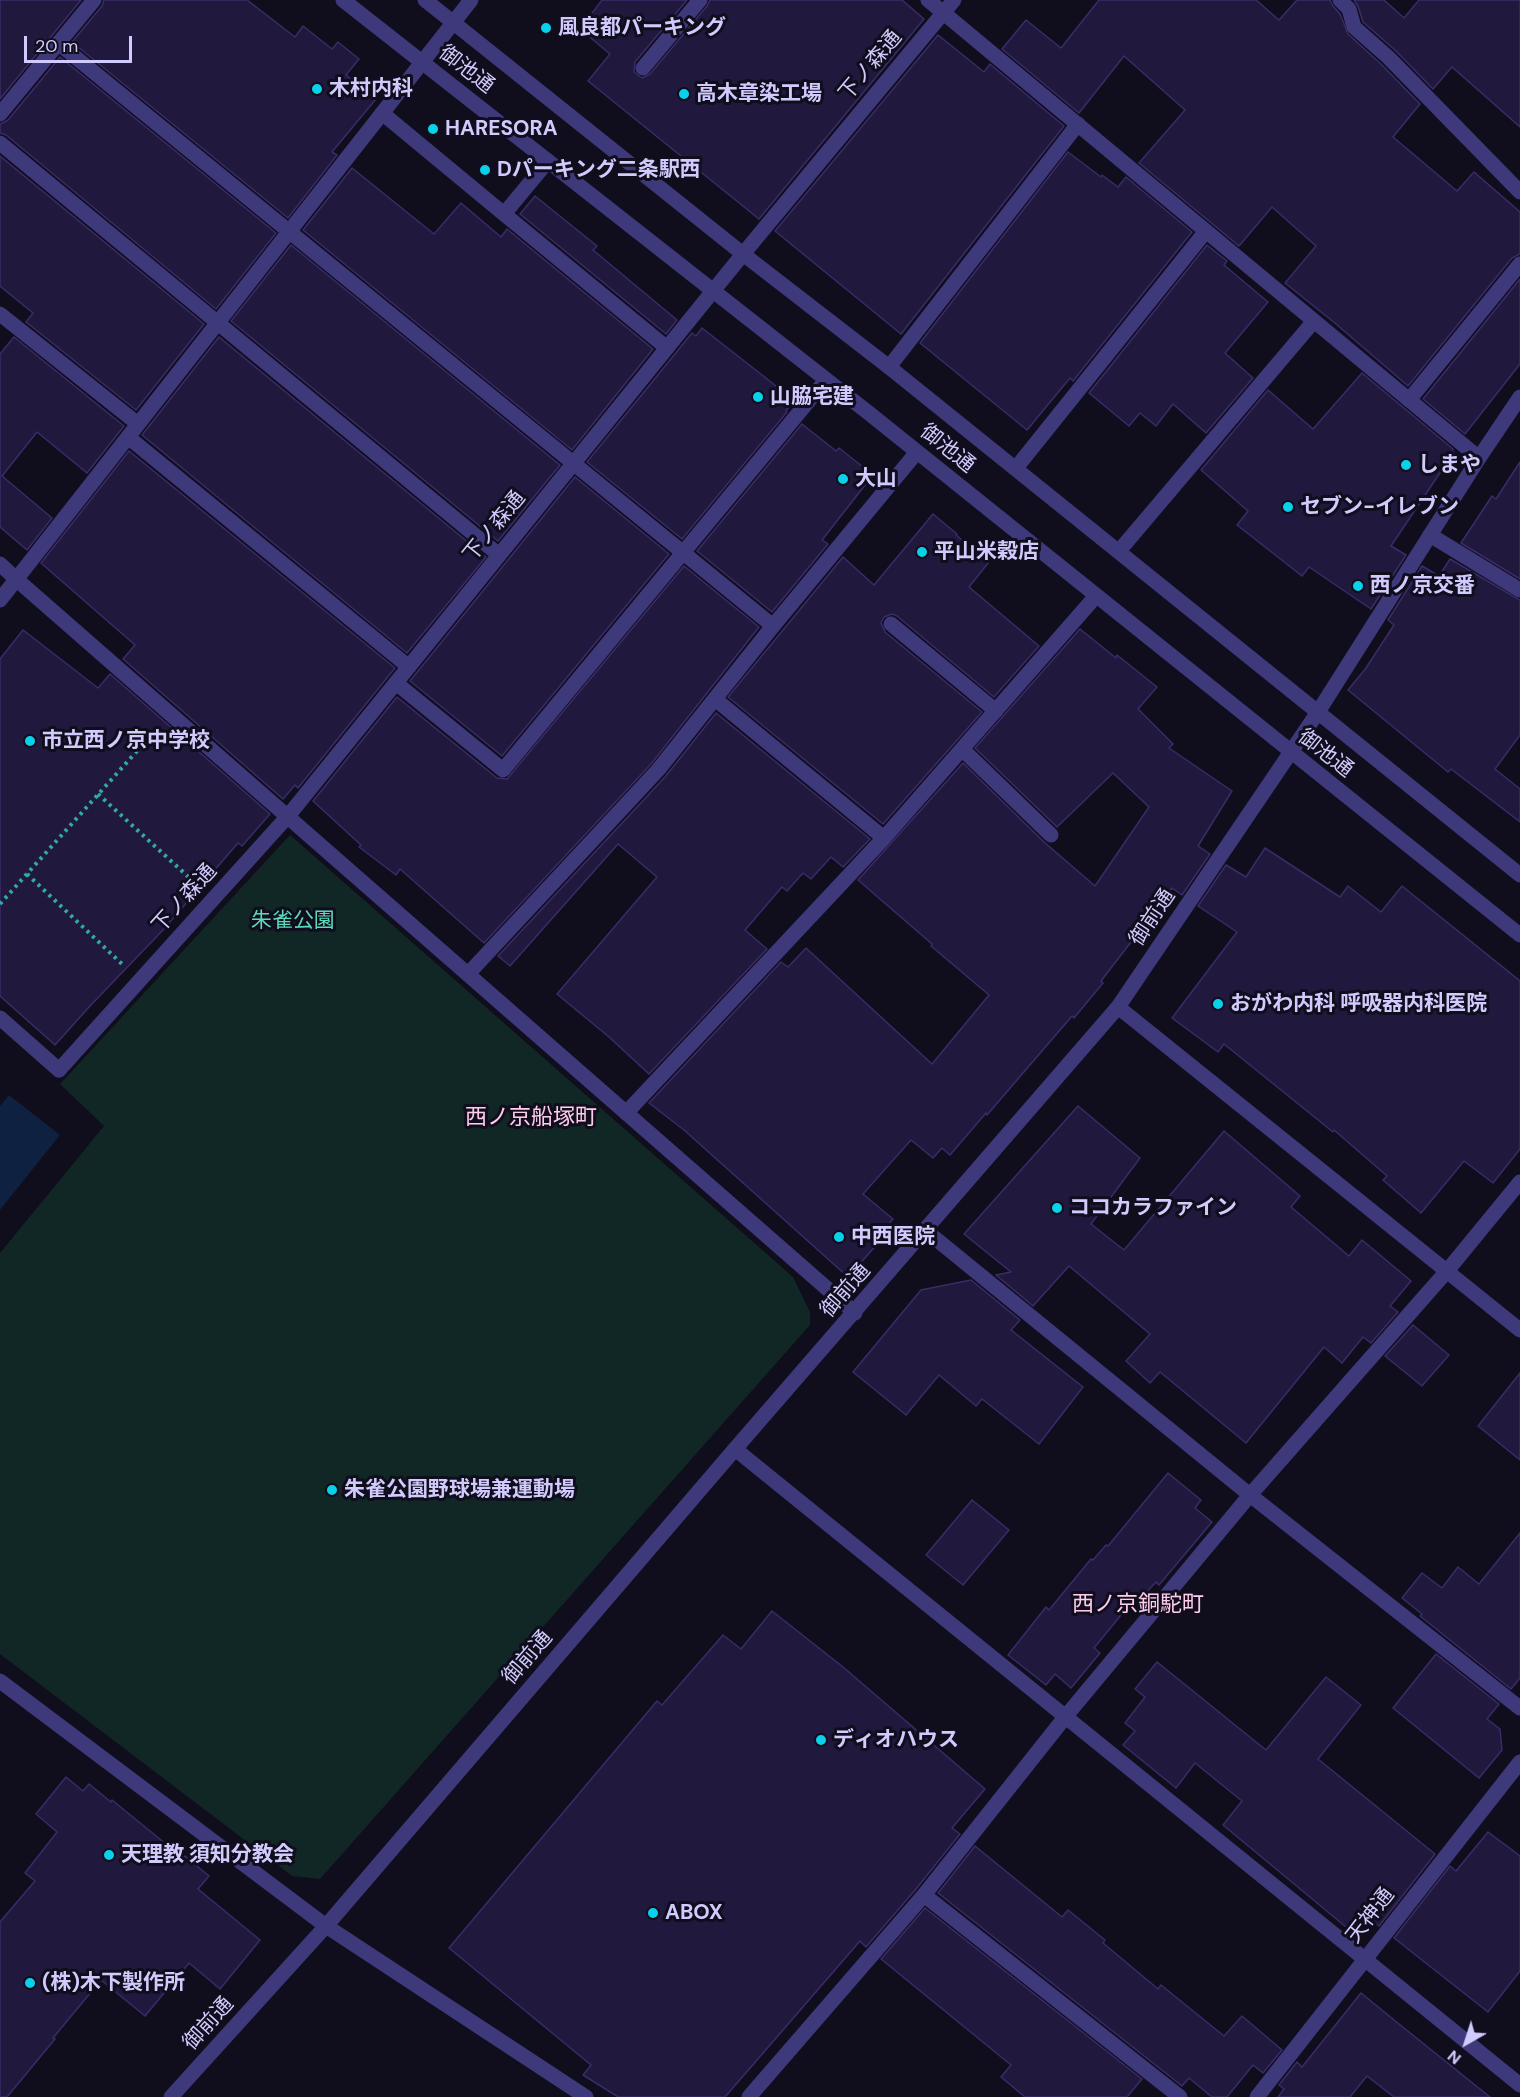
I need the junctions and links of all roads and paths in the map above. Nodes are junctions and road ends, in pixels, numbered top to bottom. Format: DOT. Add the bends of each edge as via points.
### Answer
graph roads {
  1 [pos="94,0"];
  2 [pos="343,0"];
  3 [pos="424,0"];
  4 [pos="471,0"];
  5 [pos="700,0"];
  6 [pos="928,0"];
  7 [pos="954,0"];
  8 [pos="1340,0"];
  9 [pos="943,13"];
  10 [pos="454,22"];
  11 [pos="58,43"];
  12 [pos="422,62"];
  13 [pos="643,68"];
  14 [pos="382,113"];
  15 [pos="0,114"];
  16 [pos="1078,124"];
  17 [pos="0,143"];
  18 [pos="548,161"];
  19 [pos="1520,192"];
  20 [pos="504,214"];
  21 [pos="1206,231"];
  22 [pos="289,232"];
  23 [pos="743,254"];
  24 [pos="1520,264"];
  25 [pos="713,291"];
  26 [pos="0,314"];
  27 [pos="1314,321"];
  28 [pos="217,324"];
  29 [pos="667,348"];
  30 [pos="890,367"];
  31 [pos="826,380"];
  32 [pos="1409,400"];
  33 [pos="1517,407"];
  34 [pos="138,424"];
  35 [pos="128,437"];
  36 [pos="917,452"];
  37 [pos="1479,458"];
  38 [pos="574,462"];
  39 [pos="1016,468"];
  40 [pos="1430,536"];
  41 [pos="1119,551"];
  42 [pos="683,552"];
  43 [pos="500,555"];
  44 [pos="0,564"];
  45 [pos="16,579"];
  46 [pos="1520,590"];
  47 [pos="1096,596"];
  48 [pos="0,600"];
  49 [pos="891,624"];
  50 [pos="773,626"];
  51 [pos="409,667"];
  52 [pos="396,683"];
  53 [pos="715,699"];
  54 [pos="996,711"];
  55 [pos="1318,712"];
  56 [pos="171,714"];
  57 [pos="962,749"];
  58 [pos="1290,753"];
  59 [pos="98,794"];
  60 [pos="288,816"];
  61 [pos="1051,835"];
  62 [pos="884,838"];
  63 [pos="27,874"];
  64 [pos="1520,875"];
  65 [pos="213,900"];
  66 [pos="0,904"];
  67 [pos="1520,935"];
  68 [pos="468,974"];
  69 [pos="140,981"];
  70 [pos="1118,1007"];
  71 [pos="0,1018"];
  72 [pos="626,1113"];
  73 [pos="1520,1182"];
  74 [pos="925,1230"];
  75 [pos="1447,1270"];
  76 [pos="855,1313"];
  77 [pos="1520,1330"];
  78 [pos="735,1449"];
  79 [pos="1250,1495"];
  80 [pos="0,1682"];
  81 [pos="1520,1708"];
  82 [pos="1066,1716"];
  83 [pos="1520,1762"];
  84 [pos="924,1895"];
  85 [pos="326,1926"];
  86 [pos="1365,1958"];
  87 [pos="1520,2085"];
  88 [pos="171,2097"];
  89 [pos="586,2097"];
  90 [pos="749,2097"];
  91 [pos="1180,2097"];
  92 [pos="1257,2097"];
  1 -- 11 [label="street"];
  2 -- 12 [label="street, 御池通"];
  3 -- 10 [label="street, 御池通"];
  4 -- 10 [label="street"];
  5 -- 13 [label="street"];
  6 -- 9 [label="street"];
  7 -- 9 [label="street, 下ノ森通"];
  8 -- 19 [label="street" via="1349,9 1354,27"];
  9 -- 16 [label="street"];
  9 -- 23 [label="street, 下ノ森通"];
  10 -- 12 [label="street"];
  10 -- 23 [label="street, 御池通"];
  11 -- 15 [label="street"];
  11 -- 22 [label="street"];
  12 -- 14 [label="street"];
  12 -- 18 [label="street, 御池通"];
  14 -- 20 [label="street"];
  14 -- 22 [label="street"];
  16 -- 21 [label="street"];
  16 -- 30 [label="street"];
  17 -- 28 [label="street"];
  18 -- 20 [label="street"];
  18 -- 25 [label="street, 御池通"];
  20 -- 29 [label="street"];
  21 -- 27 [label="street"];
  21 -- 39 [label="street"];
  22 -- 28 [label="street"];
  22 -- 38 [label="street"];
  23 -- 25 [label="street, 下ノ森通"];
  23 -- 30 [label="street, 御池通"];
  24 -- 32 [label="street"];
  25 -- 29 [label="street, 下ノ森通"];
  25 -- 31 [label="street, 御池通"];
  26 -- 34 [label="street"];
  27 -- 32 [label="street"];
  27 -- 41 [label="street"];
  28 -- 34 [label="street"];
  28 -- 43 [label="street"];
  29 -- 38 [label="street, 下ノ森通"];
  30 -- 39 [label="street, 御池通"];
  31 -- 36 [label="street, 御池通"];
  31 -- 42 [label="street"];
  32 -- 37 [label="street"];
  33 -- 37 [label="street, 御前通"];
  34 -- 35 [label="street"];
  35 -- 45 [label="street"];
  35 -- 51 [label="street"];
  36 -- 47 [label="street, 御池通"];
  36 -- 50 [label="street"];
  37 -- 40 [label="street, 御前通"];
  38 -- 42 [label="street"];
  38 -- 43 [label="street, 下ノ森通"];
  39 -- 41 [label="street, 御池通"];
  40 -- 46 [label="street"];
  40 -- 55 [label="street, 御前通"];
  41 -- 55 [label="street, 御池通"];
  42 -- 50 [label="street"];
  42 -- 52 [label="street" via="503,770"];
  43 -- 51 [label="street, 下ノ森通"];
  44 -- 45 [label="street"];
  45 -- 48 [label="street"];
  45 -- 56 [label="street"];
  47 -- 54 [label="street"];
  47 -- 58 [label="street, 御池通"];
  49 -- 54 [label="street"];
  50 -- 53 [label="street"];
  51 -- 52 [label="street, 下ノ森通"];
  52 -- 60 [label="street, 下ノ森通"];
  53 -- 62 [label="street"];
  53 -- 68 [label="street" via="658,770"];
  54 -- 57 [label="street"];
  55 -- 58 [label="street, 御前通"];
  55 -- 64 [label="street, 御池通"];
  56 -- 59 [label="path"];
  56 -- 60 [label="street"];
  57 -- 61 [label="street"];
  57 -- 62 [label="street"];
  58 -- 67 [label="street, 御池通"];
  58 -- 70 [label="street, 御前通"];
  59 -- 63 [label="path"];
  59 -- 65 [label="path"];
  60 -- 65 [label="street, 下ノ森通"];
  60 -- 68 [label="street"];
  62 -- 72 [label="street"];
  63 -- 66 [label="path"];
  63 -- 69 [label="path"];
  65 -- 69 [label="street, 下ノ森通"];
  68 -- 72 [label="street"];
  69 -- 71 [label="street, 下ノ森通" via="59,1070"];
  70 -- 74 [label="street, 御前通"];
  70 -- 75 [label="street"];
  72 -- 76 [label="street"];
  73 -- 75 [label="street"];
  74 -- 76 [label="street, 御前通"];
  74 -- 79 [label="street"];
  75 -- 77 [label="street"];
  75 -- 79 [label="street"];
  76 -- 78 [label="street, 御前通"];
  78 -- 82 [label="street"];
  78 -- 85 [label="street, 御前通"];
  79 -- 81 [label="street"];
  79 -- 82 [label="street"];
  80 -- 85 [label="street"];
  82 -- 84 [label="street"];
  82 -- 86 [label="street"];
  83 -- 86 [label="street, 天神通"];
  84 -- 90 [label="street"];
  84 -- 91 [label="street"];
  85 -- 88 [label="street, 御前通"];
  85 -- 89 [label="street"];
  86 -- 87 [label="street"];
  86 -- 92 [label="street, 天神通"];
}
